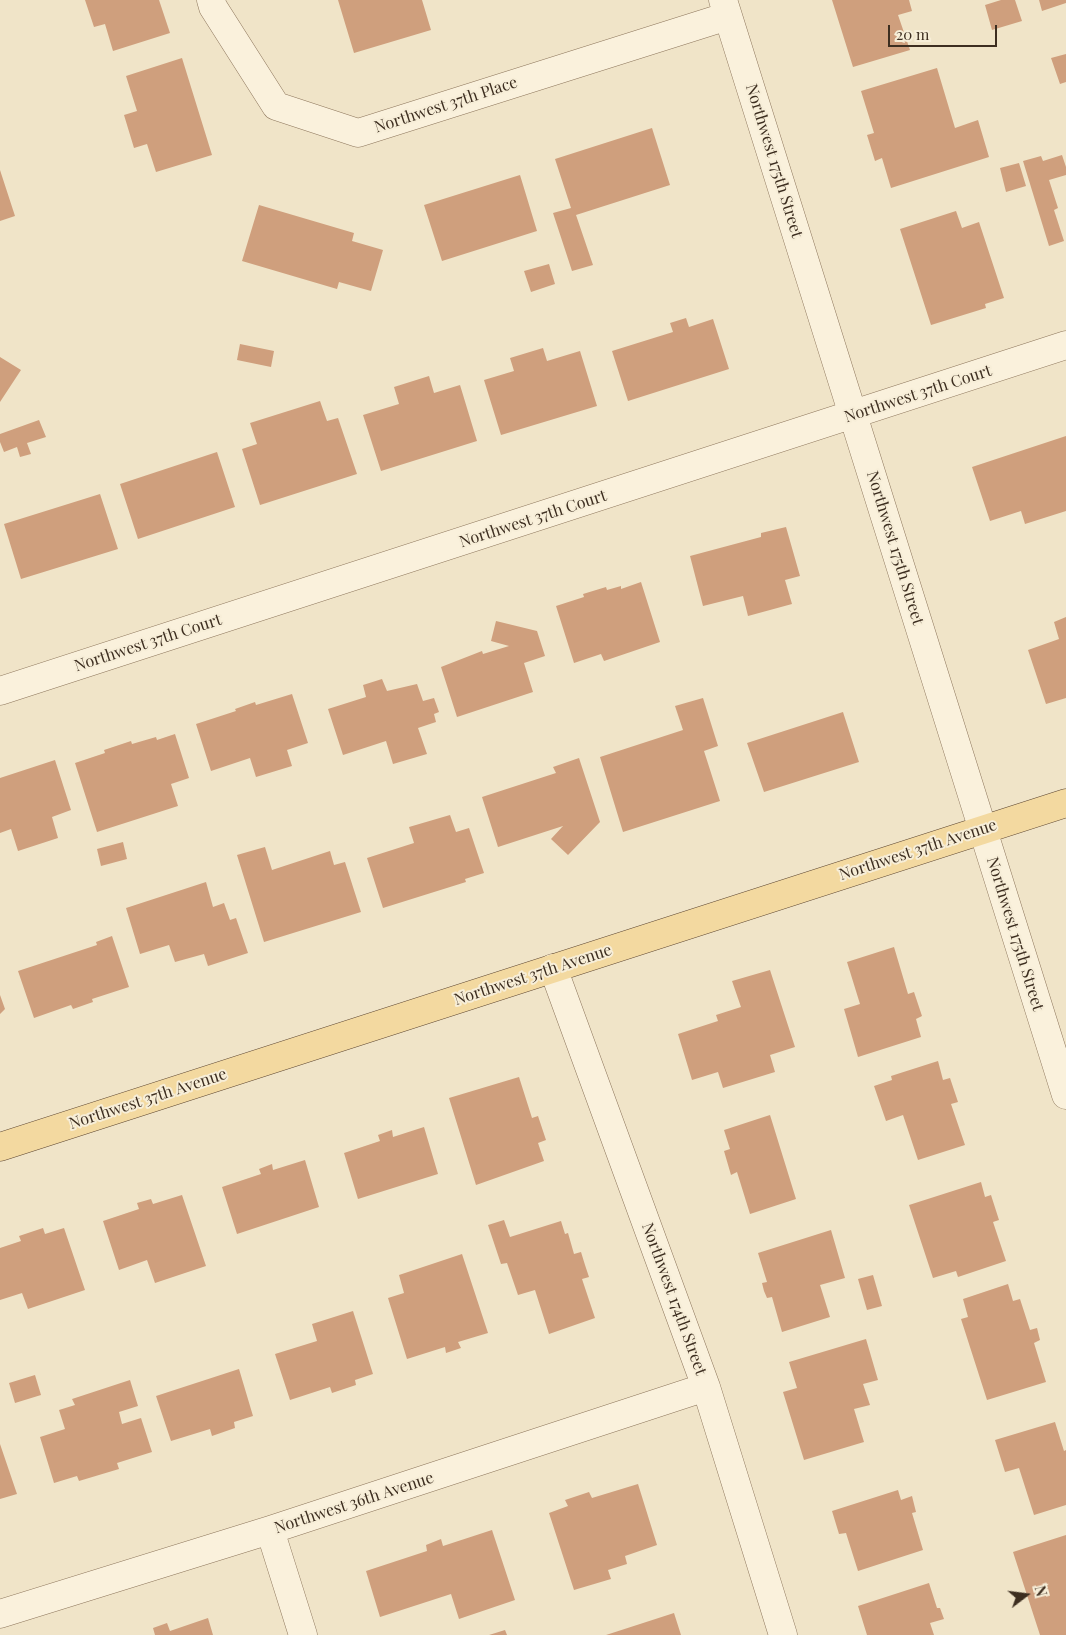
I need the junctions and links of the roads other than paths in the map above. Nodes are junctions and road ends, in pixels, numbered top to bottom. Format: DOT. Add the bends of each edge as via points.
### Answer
graph roads {
  1 [pos="212,3"];
  2 [pos="726,8"];
  3 [pos="1066,345"];
  4 [pos="854,415"];
  5 [pos="0,691"];
  6 [pos="1066,803"];
  7 [pos="983,829"];
  8 [pos="554,968"];
  9 [pos="1066,1095"];
  10 [pos="0,1147"];
  11 [pos="706,1387"];
  12 [pos="270,1530"];
  13 [pos="0,1614"];
  14 [pos="303,1635"];
  15 [pos="783,1635"];
  1 -- 2 [label="street, Northwest 37th Place" via="276,106 358,133"];
  2 -- 4 [label="street, Northwest 175th Street"];
  3 -- 4 [label="street, Northwest 37th Court"];
  4 -- 5 [label="street, Northwest 37th Court"];
  4 -- 7 [label="street, Northwest 175th Street"];
  6 -- 7 [label="main road, Northwest 37th Avenue"];
  7 -- 8 [label="main road, Northwest 37th Avenue"];
  7 -- 9 [label="street, Northwest 175th Street"];
  8 -- 10 [label="main road, Northwest 37th Avenue"];
  8 -- 11 [label="street, Northwest 174th Street"];
  11 -- 12 [label="street, Northwest 36th Avenue"];
  11 -- 15 [label="street, Northwest 174th Street"];
  12 -- 13 [label="street, Northwest 36th Avenue"];
  12 -- 14 [label="street"];
}
